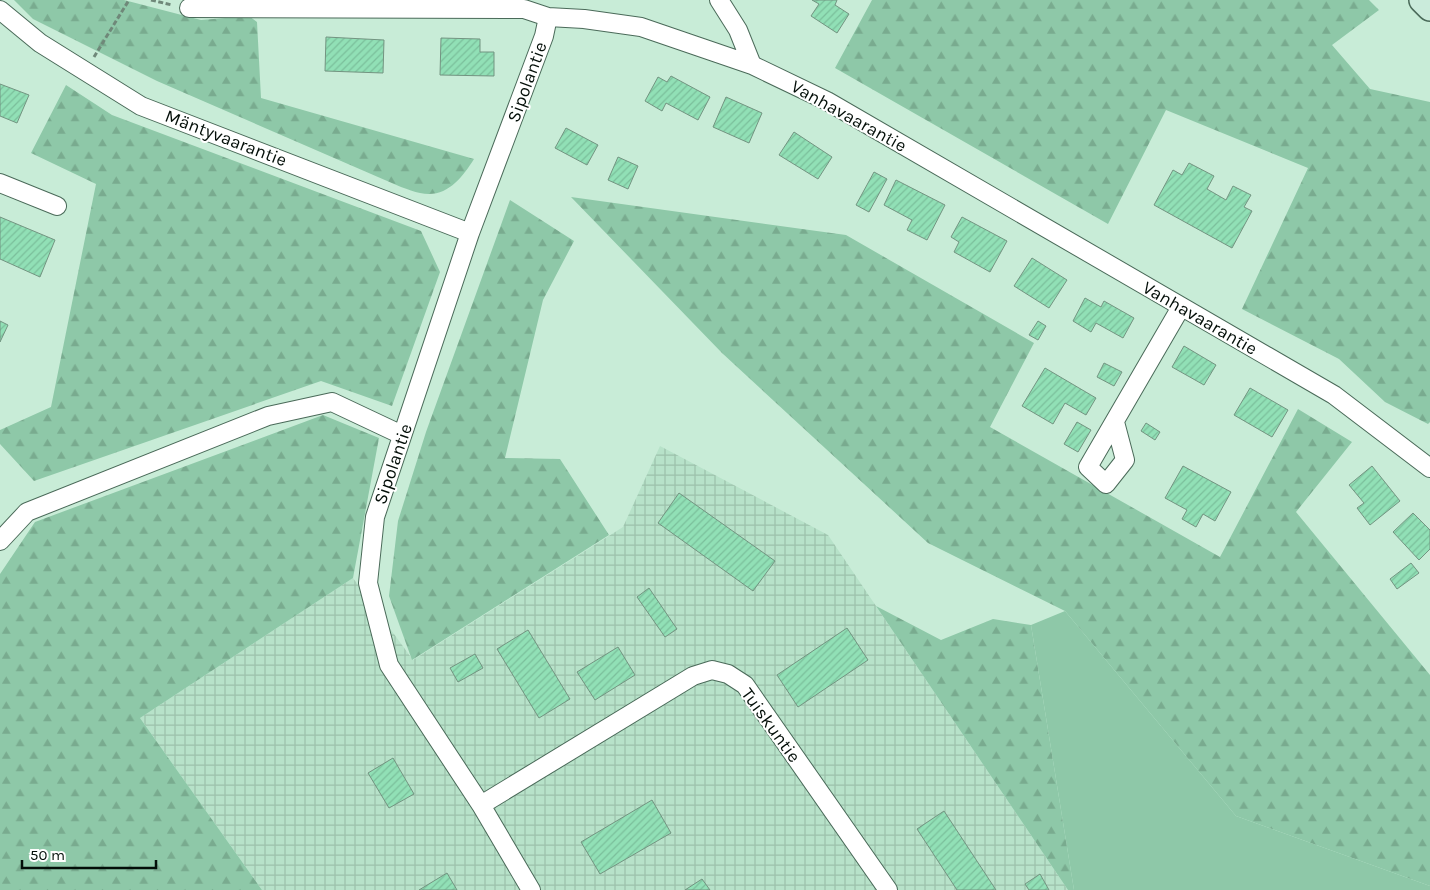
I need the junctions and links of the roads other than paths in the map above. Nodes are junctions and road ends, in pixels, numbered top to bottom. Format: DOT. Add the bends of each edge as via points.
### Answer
graph roads {
  1 [pos="719,0"];
  2 [pos="1422,0"];
  3 [pos="189,8"];
  4 [pos="1430,8"];
  5 [pos="0,10"];
  6 [pos="548,17"];
  7 [pos="752,64"];
  8 [pos="0,183"];
  9 [pos="57,206"];
  10 [pos="470,233"];
  11 [pos="1181,307"];
  12 [pos="1115,422"];
  13 [pos="402,435"];
  14 [pos="1430,468"];
  15 [pos="0,542"];
  16 [pos="481,805"];
  17 [pos="531,890"];
  18 [pos="888,890"];
  1 -- 7 [label="street" via="738,30"];
  2 -- 4 [label="street"];
  3 -- 6 [label="street, Vanhavaarantie" via="524,9"];
  5 -- 10 [label="street, Mäntyvaarantie" via="40,42 141,106"];
  6 -- 7 [label="street, Vanhavaarantie" via="641,27"];
  6 -- 10 [label="street, Sipolantie" via="544,36"];
  7 -- 11 [label="street, Vanhavaarantie" via="827,101"];
  8 -- 9 [label="street"];
  10 -- 13 [label="street, Sipolantie"];
  11 -- 12 [label="street"];
  11 -- 14 [label="street, Vanhavaarantie" via="1334,395"];
  13 -- 15 [label="street" via="332,402 268,416 27,512"];
  13 -- 16 [label="street, Sipolantie" via="375,517 368,583 389,665"];
  16 -- 17 [label="street, Sipolantie"];
  16 -- 18 [label="street, Tuiskuntie" via="693,676 712,670 728,674 745,685"];
}
